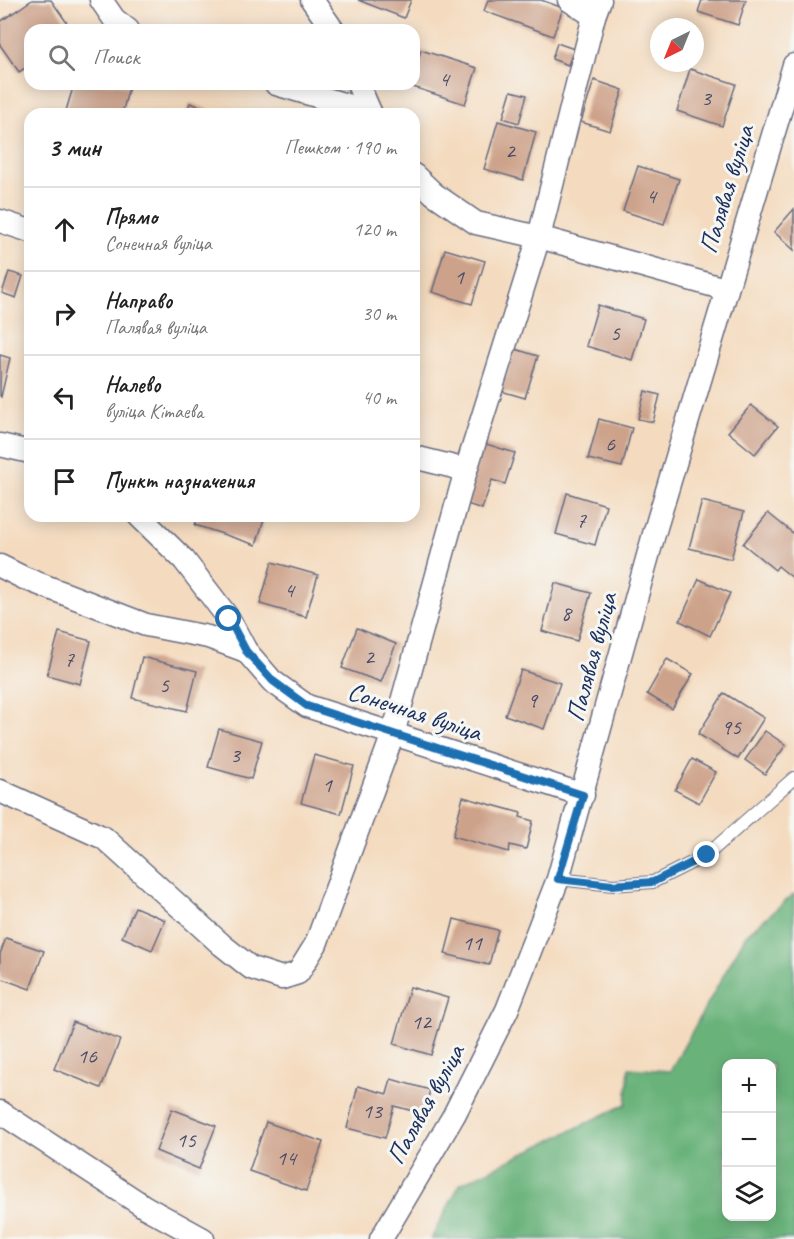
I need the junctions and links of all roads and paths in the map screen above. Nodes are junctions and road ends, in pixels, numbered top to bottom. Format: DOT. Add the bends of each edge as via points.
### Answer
graph roads {
  1 [pos="101,0"];
  2 [pos="312,0"];
  3 [pos="569,0"];
  4 [pos="597,8"];
  5 [pos="120,24"];
  6 [pos="329,24"];
  7 [pos="794,65"];
  8 [pos="296,90"];
  9 [pos="361,90"];
  10 [pos="355,108"];
  11 [pos="369,108"];
  12 [pos="420,181"];
  13 [pos="0,221"];
  14 [pos="24,229"];
  15 [pos="539,237"];
  16 [pos="726,290"];
  17 [pos="0,445"];
  18 [pos="24,451"];
  19 [pos="420,458"];
  20 [pos="466,470"];
  21 [pos="145,522"];
  22 [pos="0,566"];
  23 [pos="246,651"];
  24 [pos="393,734"];
  25 [pos="794,778"];
  26 [pos="0,791"];
  27 [pos="583,795"];
  28 [pos="558,879"];
  29 [pos="0,1112"];
  30 [pos="203,1239"];
  31 [pos="381,1239"];
  1 -- 5 [label="street"];
  2 -- 6 [label="street"];
  3 -- 4 [label="street"];
  4 -- 15 [label="street"];
  7 -- 16 [label="street, Палявая вуліца"];
  8 -- 10 [label="street"];
  9 -- 11 [label="street"];
  12 -- 15 [label="street" via="476,223"];
  13 -- 14 [label="street"];
  15 -- 16 [label="street"];
  15 -- 20 [label="street"];
  16 -- 27 [label="street, Палявая вуліца"];
  17 -- 18 [label="street"];
  19 -- 20 [label="street"];
  20 -- 24 [label="street"];
  21 -- 23 [label="street, Сонечная вуліца" via="184,560 229,619"];
  22 -- 23 [label="street, Сонечная вуліца" via="146,625 208,637"];
  23 -- 24 [label="street, Сонечная вуліца" via="273,681 307,706"];
  24 -- 26 [label="street" via="316,944 298,973 282,978 251,968 104,838"];
  24 -- 27 [label="street, Сонечная вуліца"];
  25 -- 28 [label="lane" via="707,855 653,882 612,885"];
  27 -- 28 [label="street, Палявая вуліца"];
  28 -- 31 [label="street, Палявая вуліца" via="507,1010 454,1115"];
  29 -- 30 [label="street" via="146,1207"];
}
